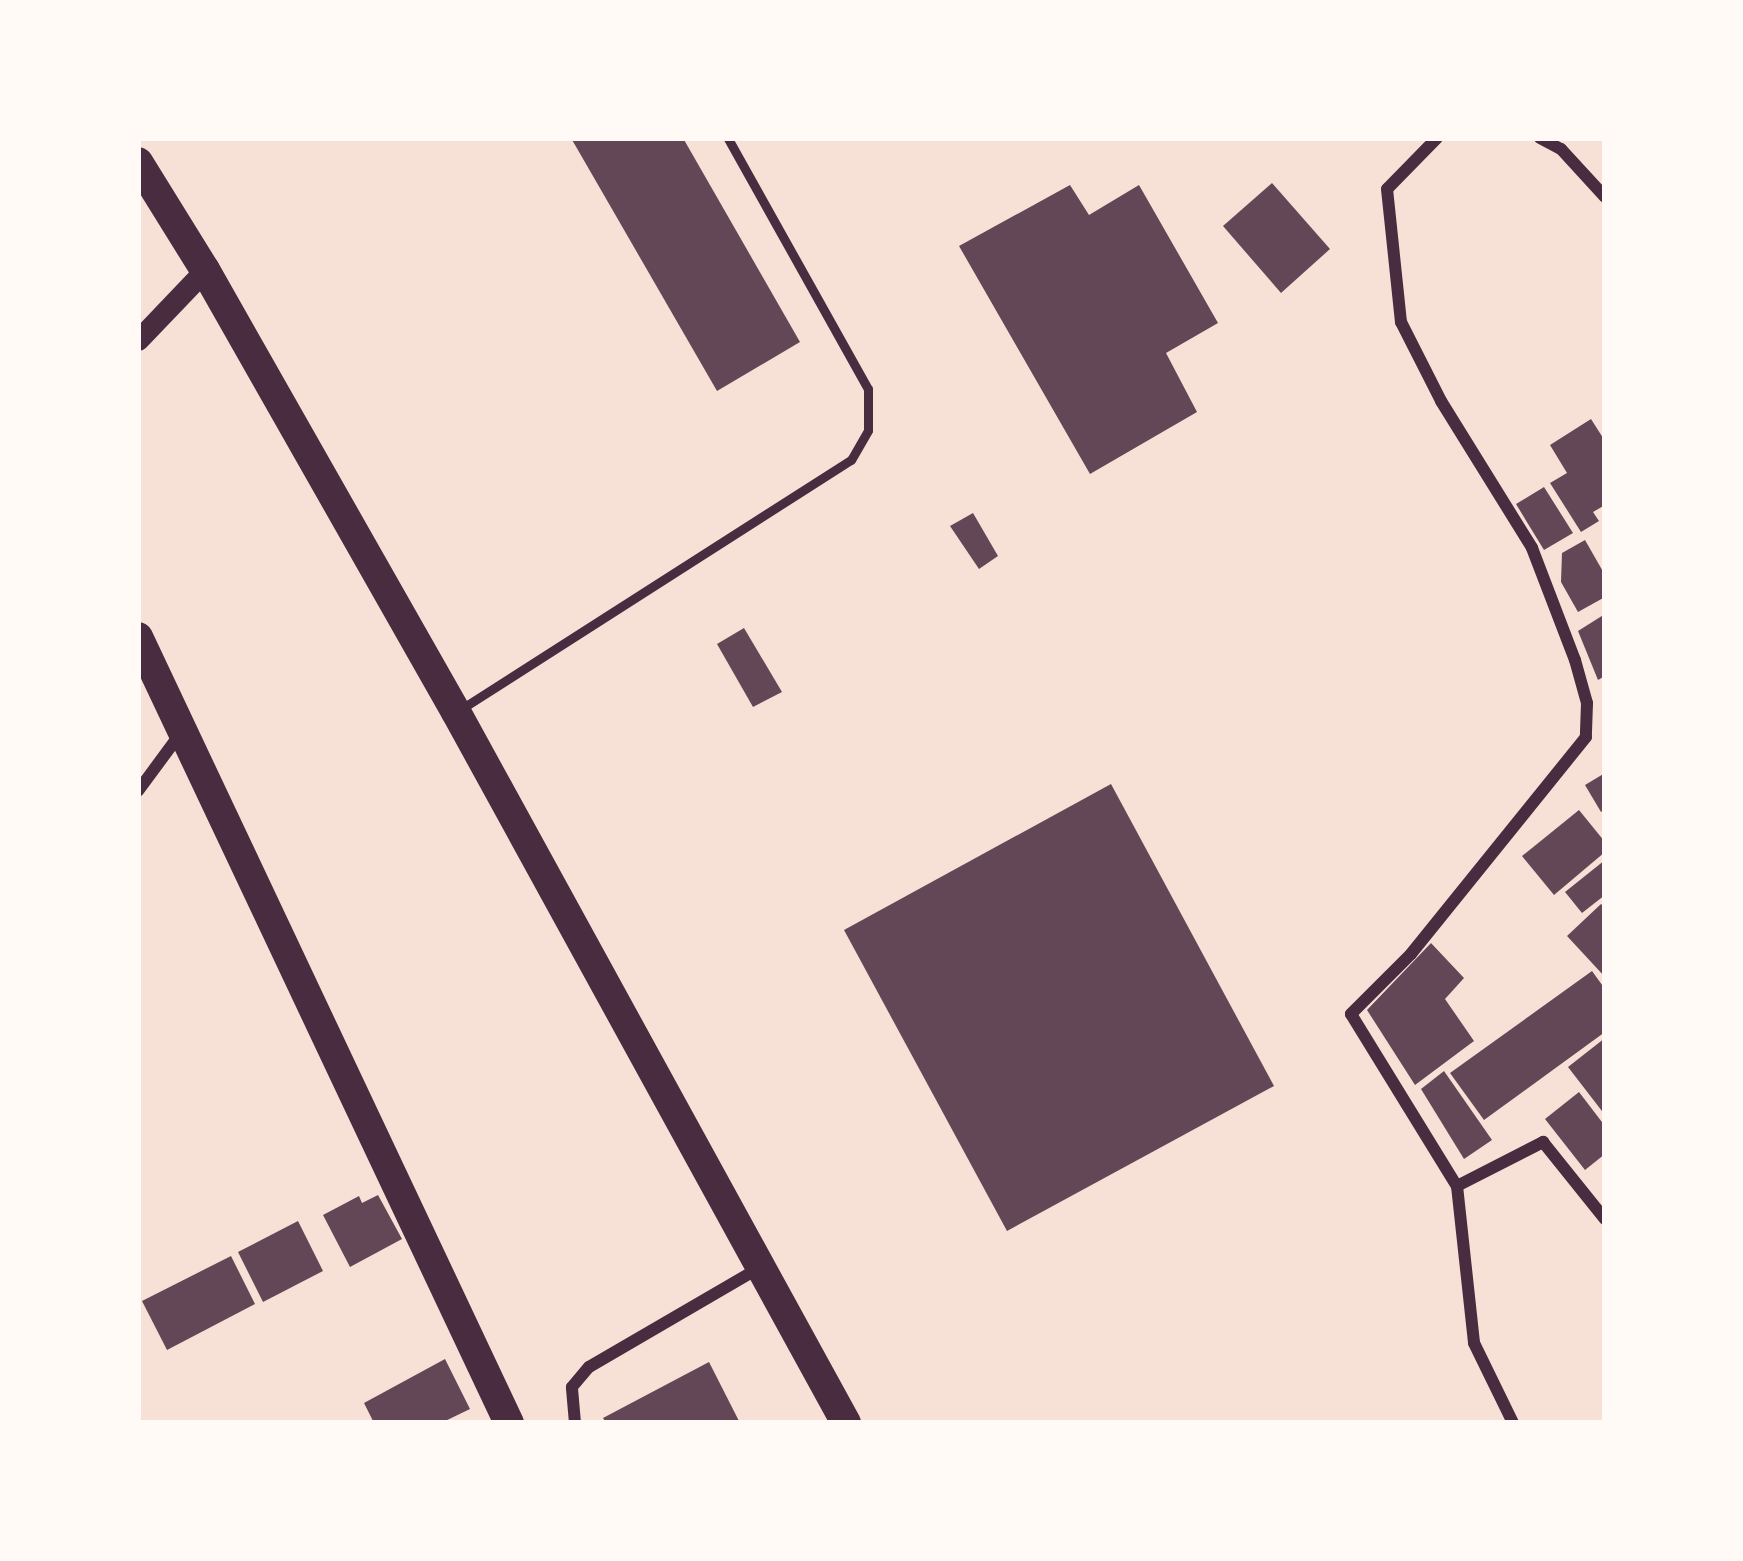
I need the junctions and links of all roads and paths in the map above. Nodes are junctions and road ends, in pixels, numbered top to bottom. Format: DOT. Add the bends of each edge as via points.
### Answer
graph roads {
  1 [pos="728,138"];
  2 [pos="1437,138"];
  3 [pos="1540,138"];
  4 [pos="138,162"];
  5 [pos="1605,197"];
  6 [pos="206,270"];
  7 [pos="138,340"];
  8 [pos="138,637"];
  9 [pos="456,712"];
  10 [pos="182,732"];
  11 [pos="138,791"];
  12 [pos="1456,1186"];
  13 [pos="1605,1219"];
  14 [pos="762,1267"];
  15 [pos="508,1423"];
  16 [pos="575,1423"];
  17 [pos="846,1423"];
  18 [pos="1514,1423"];
  1 -- 9 [label="lane" via="868,389 868,430 851,460"];
  2 -- 12 [label="street" via="1387,189 1402,322 1532,548 1587,703 1586,737 1411,954 1351,1014"];
  3 -- 5 [label="street" via="1561,148"];
  4 -- 6 [label="main road"];
  6 -- 7 [label="street"];
  6 -- 9 [label="main road"];
  8 -- 10 [label="main road"];
  9 -- 14 [label="main road"];
  10 -- 11 [label="street"];
  10 -- 15 [label="main road"];
  12 -- 13 [label="street" via="1543,1142"];
  12 -- 18 [label="street" via="1474,1342"];
  14 -- 16 [label="street" via="589,1367 572,1387"];
  14 -- 17 [label="main road"];
}
